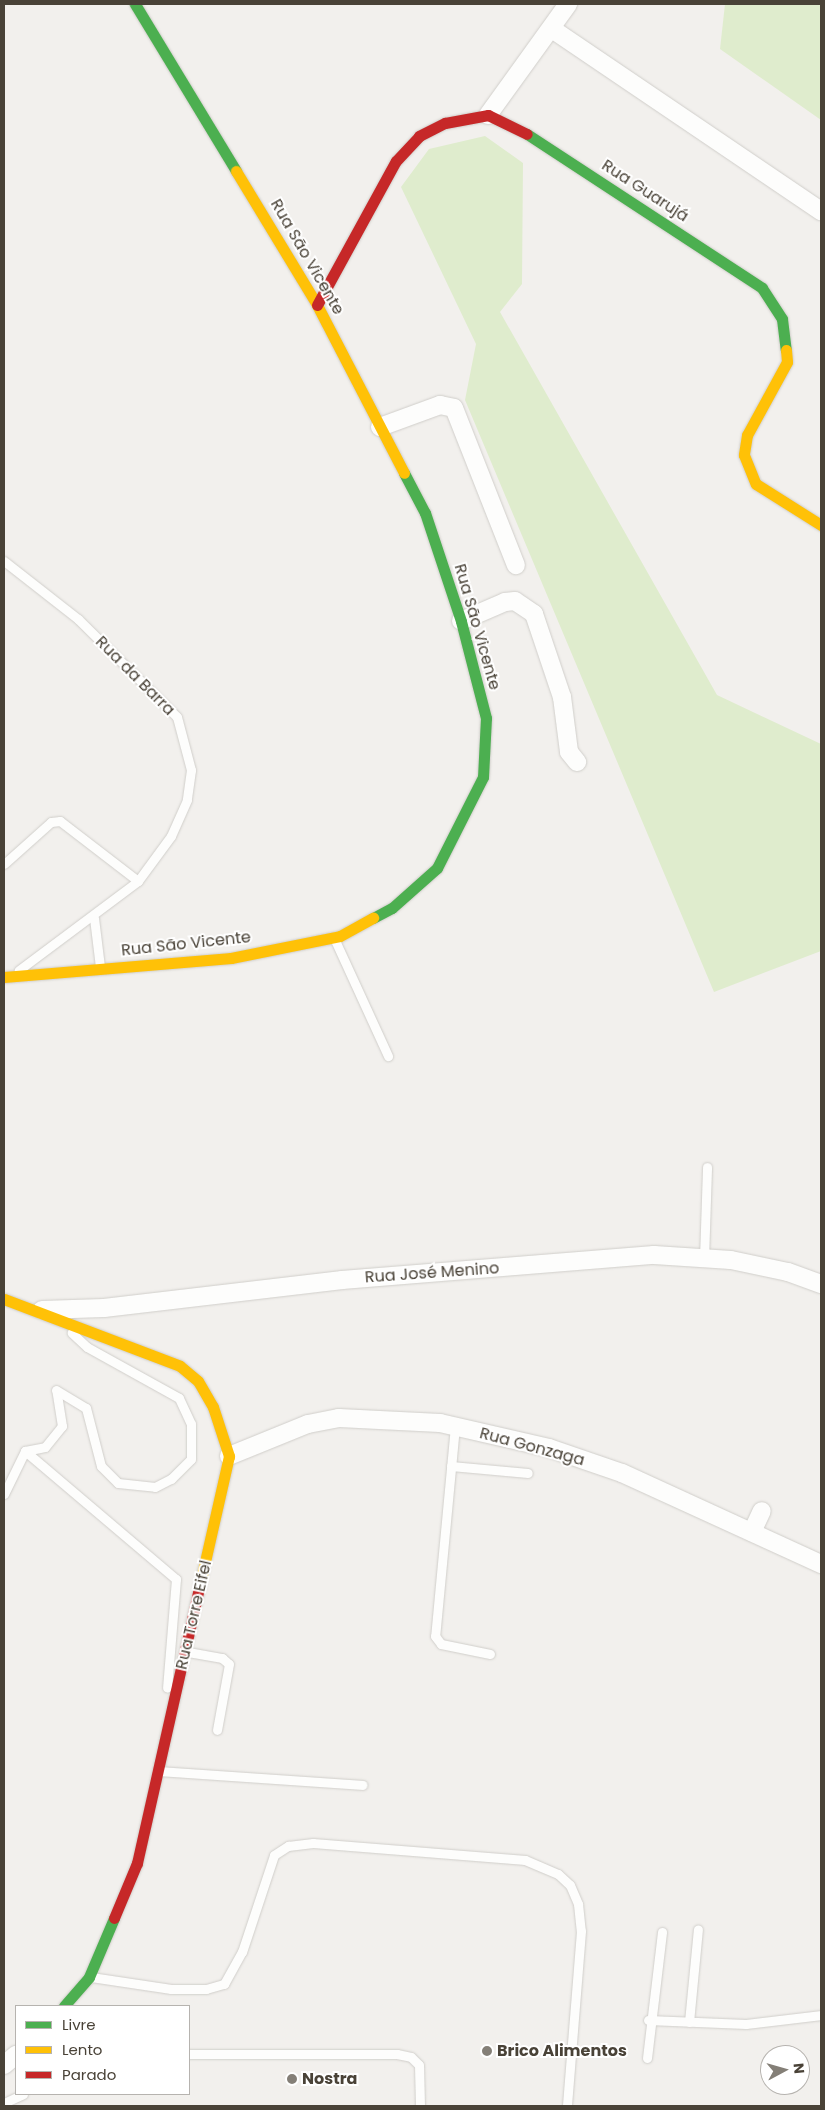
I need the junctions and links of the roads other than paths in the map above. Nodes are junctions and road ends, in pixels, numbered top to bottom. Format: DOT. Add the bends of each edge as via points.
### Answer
graph roads {
  1 [pos="135,4"];
  2 [pos="568,4"];
  3 [pos="552,29"];
  4 [pos="488,115"];
  5 [pos="821,211"];
  6 [pos="317,305"];
  7 [pos="380,427"];
  8 [pos="821,525"];
  9 [pos="4,561"];
  10 [pos="516,565"];
  11 [pos="461,621"];
  12 [pos="577,762"];
  13 [pos="4,864"];
  14 [pos="138,881"];
  15 [pos="94,918"];
  16 [pos="334,938"];
  17 [pos="100,969"];
  18 [pos="8,976"];
  19 [pos="388,1056"];
  20 [pos="706,1168"];
  21 [pos="704,1259"];
  22 [pos="821,1284"];
  23 [pos="4,1299"];
  24 [pos="41,1310"];
  25 [pos="66,1321"];
  26 [pos="455,1426"];
  27 [pos="25,1451"];
  28 [pos="229,1456"];
  29 [pos="451,1466"];
  30 [pos="528,1473"];
  31 [pos="4,1494"];
  32 [pos="762,1511"];
  33 [pos="752,1532"];
  34 [pos="821,1564"];
  35 [pos="188,1652"];
  36 [pos="490,1654"];
  37 [pos="170,1713"];
  38 [pos="217,1730"];
  39 [pos="159,1771"];
  40 [pos="363,1785"];
  41 [pos="698,1929"];
  42 [pos="662,1932"];
  43 [pos="90,1977"];
  44 [pos="65,2005"];
  45 [pos="821,2015"];
  46 [pos="648,2020"];
  47 [pos="689,2022"];
  48 [pos="190,2054"];
  49 [pos="15,2056"];
  50 [pos="647,2058"];
  51 [pos="4,2066"];
  52 [pos="21,2095"];
  53 [pos="4,2103"];
  54 [pos="420,2106"];
  55 [pos="567,2106"];
  1 -- 6 [label="street, Rua São Vicente"];
  2 -- 3 [label="street"];
  3 -- 4 [label="street"];
  3 -- 5 [label="street"];
  4 -- 6 [label="street" via="445,123 419,136 396,161"];
  4 -- 8 [label="street, Rua Guarujá" via="531,136 762,288 782,319 787,362 747,435 744,455 756,484"];
  6 -- 7 [label="street, Rua São Vicente"];
  7 -- 10 [label="street" via="440,405 454,408"];
  7 -- 11 [label="street, Rua São Vicente" via="425,513"];
  9 -- 14 [label="lane, Rua da Barra" via="78,619 177,717 191,770 187,800 171,836"];
  11 -- 12 [label="street" via="505,602 522,604 534,614 562,697 569,752"];
  11 -- 16 [label="street, Rua São Vicente" via="486,718 483,777 437,868 392,908"];
  13 -- 14 [label="lane" via="51,822 60,821"];
  14 -- 15 [label="lane, Rua da Barra"];
  15 -- 17 [label="lane"];
  15 -- 18 [label="lane, Rua da Barra"];
  16 -- 17 [label="street, Rua São Vicente" via="230,958"];
  16 -- 19 [label="lane"];
  17 -- 18 [label="street, Rua São Vicente"];
  20 -- 21 [label="lane"];
  21 -- 22 [label="street, Rua José Menino" via="788,1272"];
  21 -- 24 [label="street, Rua José Menino" via="654,1256 342,1280 113,1308"];
  23 -- 24 [label="street"];
  24 -- 25 [label="street, Rua Torre Eifel"];
  25 -- 27 [label="lane" via="87,1346 179,1398 191,1424 191,1459 171,1479 155,1487 118,1483 101,1466 86,1408 56,1390 62,1426 45,1447"];
  25 -- 28 [label="street, Rua Torre Eifel" via="180,1366 198,1381 213,1407"];
  26 -- 28 [label="street, Rua Gonzaga" via="339,1418 308,1424"];
  26 -- 29 [label="lane"];
  26 -- 33 [label="street, Rua Gonzaga" via="549,1448 622,1473"];
  27 -- 31 [label="lane"];
  27 -- 37 [label="lane" via="176,1579 167,1666"];
  28 -- 35 [label="street, Rua Torre Eifel"];
  29 -- 30 [label="lane"];
  29 -- 36 [label="lane" via="435,1636 441,1644"];
  32 -- 33 [label="street"];
  33 -- 34 [label="street, Rua Gonzaga"];
  35 -- 37 [label="street, Rua Torre Eifel"];
  35 -- 38 [label="lane" via="222,1658 228,1664"];
  37 -- 39 [label="street, Rua Torre Eifel"];
  39 -- 40 [label="lane"];
  39 -- 43 [label="street, Rua Torre Eifel" via="137,1863"];
  41 -- 47 [label="lane"];
  42 -- 46 [label="lane"];
  43 -- 44 [label="street, Rua Torre Eifel"];
  43 -- 55 [label="lane" via="171,1989 206,1989 224,1984 242,1952 274,1855 288,1846 313,1843 524,1860 558,1874 570,1885 578,1904 581,1931"];
  45 -- 47 [label="lane" via="746,2024"];
  46 -- 47 [label="lane"];
  46 -- 50 [label="lane"];
  48 -- 54 [label="lane" via="397,2054 411,2057 419,2066"];
  49 -- 51 [label="street"];
  52 -- 53 [label="lane"];
}
